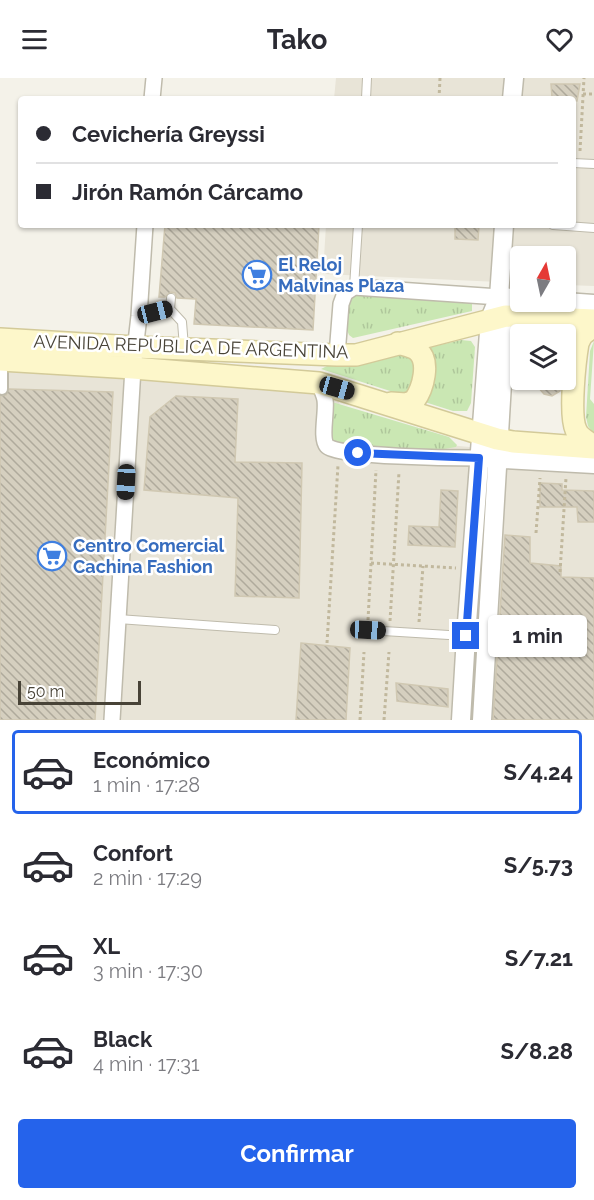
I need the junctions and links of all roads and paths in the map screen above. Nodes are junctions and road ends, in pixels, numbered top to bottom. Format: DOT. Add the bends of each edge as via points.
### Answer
graph roads {
  1 [pos="154,78"];
  2 [pos="367,78"];
  3 [pos="435,78"];
  4 [pos="440,78"];
  5 [pos="514,78"];
  6 [pos="584,78"];
  7 [pos="583,94"];
  8 [pos="594,94"];
  9 [pos="152,96"];
  10 [pos="366,96"];
  11 [pos="439,96"];
  12 [pos="512,96"];
  13 [pos="576,163"];
  14 [pos="594,164"];
  15 [pos="576,227"];
  16 [pos="145,228"];
  17 [pos="358,228"];
  18 [pos="504,228"];
  19 [pos="594,228"];
  20 [pos="354,287"];
  21 [pos="171,298"];
  22 [pos="576,303"];
  23 [pos="510,304"];
  24 [pos="594,304"];
  25 [pos="170,309"];
  26 [pos="498,311"];
  27 [pos="139,316"];
  28 [pos="594,320"];
  29 [pos="594,326"];
  30 [pos="0,339"];
  31 [pos="398,344"];
  32 [pos="184,349"];
  33 [pos="337,356"];
  34 [pos="134,357"];
  35 [pos="1,361"];
  36 [pos="319,383"];
  37 [pos="2,389"];
  38 [pos="388,403"];
  39 [pos="488,447"];
  40 [pos="594,447"];
  41 [pos="339,451"];
  42 [pos="377,454"];
  43 [pos="400,455"];
  44 [pos="541,461"];
  45 [pos="567,462"];
  46 [pos="594,464"];
  47 [pos="536,533"];
  48 [pos="371,563"];
  49 [pos="394,565"];
  50 [pos="423,566"];
  51 [pos="471,569"];
  52 [pos="560,572"];
  53 [pos="118,619"];
  54 [pos="275,630"];
  55 [pos="368,630"];
  56 [pos="390,632"];
  57 [pos="419,633"];
  58 [pos="466,636"];
  59 [pos="327,643"];
  60 [pos="364,652"];
  61 [pos="389,652"];
  62 [pos="112,720"];
  63 [pos="360,720"];
  64 [pos="384,720"];
  65 [pos="461,720"];
  66 [pos="482,720"];
  1 -- 9 [label="street"];
  2 -- 10 [label="lane"];
  3 -- 4 [label="path"];
  4 -- 11 [label="path"];
  5 -- 12 [label="street"];
  6 -- 7 [label="path"];
  7 -- 8 [label="path"];
  7 -- 13 [label="path"];
  13 -- 14 [label="lane"];
  15 -- 19 [label="lane"];
  16 -- 27 [label="street"];
  17 -- 20 [label="lane"];
  18 -- 26 [label="street"];
  20 -- 26 [label="street"];
  20 -- 33 [label="street" via="345,293 341,304"];
  21 -- 25 [label="lane"];
  22 -- 24 [label="street"];
  23 -- 26 [label="street, AVENIDA REPÚBLICA DE ARGENTINA"];
  25 -- 27 [label="lane"];
  25 -- 32 [label="lane" via="182,322"];
  26 -- 28 [label="main road, AVENIDA REPÚBLICA DE ARGENTINA"];
  26 -- 31 [label="main road, AVENIDA REPÚBLICA DE ARGENTINA"];
  26 -- 39 [label="street"];
  27 -- 34 [label="street"];
  29 -- 40 [label="main road" via="582,335 579,343 573,406 576,432"];
  30 -- 34 [label="main road, AVENIDA REPÚBLICA DE ARGENTINA"];
  31 -- 33 [label="main road, AVENIDA REPÚBLICA DE ARGENTINA"];
  31 -- 38 [label="main road" via="412,347 423,357 422,387 414,401"];
  32 -- 33 [label="main road, AVENIDA REPÚBLICA DE ARGENTINA"];
  32 -- 34 [label="main road, AVENIDA REPÚBLICA DE ARGENTINA"];
  34 -- 35 [label="main road, AVENIDA REPÚBLICA DE ARGENTINA"];
  34 -- 36 [label="main road, AVENIDA REPÚBLICA DE ARGENTINA"];
  34 -- 53 [label="street"];
  35 -- 37 [label="street"];
  36 -- 38 [label="main road, AVENIDA REPÚBLICA DE ARGENTINA"];
  36 -- 41 [label="street" via="326,402 324,440 327,447"];
  38 -- 39 [label="main road, AVENIDA REPÚBLICA DE ARGENTINA"];
  39 -- 40 [label="main road, AVENIDA REPÚBLICA DE ARGENTINA" via="513,442"];
  39 -- 43 [label="street"];
  39 -- 44 [label="street, AVENIDA REPÚBLICA DE ARGENTINA"];
  39 -- 51 [label="street"];
  39 -- 66 [label="street"];
  41 -- 42 [label="street"];
  41 -- 59 [label="path"];
  42 -- 43 [label="street"];
  42 -- 48 [label="path"];
  43 -- 49 [label="path"];
  44 -- 45 [label="street, AVENIDA REPÚBLICA DE ARGENTINA"];
  44 -- 47 [label="path"];
  45 -- 46 [label="street, AVENIDA REPÚBLICA DE ARGENTINA"];
  45 -- 52 [label="path"];
  48 -- 49 [label="path"];
  48 -- 55 [label="path"];
  49 -- 50 [label="path"];
  49 -- 56 [label="path"];
  50 -- 51 [label="path"];
  50 -- 57 [label="path"];
  51 -- 58 [label="street"];
  53 -- 54 [label="lane"];
  53 -- 62 [label="street"];
  55 -- 56 [label="lane"];
  56 -- 57 [label="lane"];
  57 -- 58 [label="lane"];
  58 -- 65 [label="street"];
  60 -- 63 [label="path"];
  61 -- 64 [label="path"];
}
